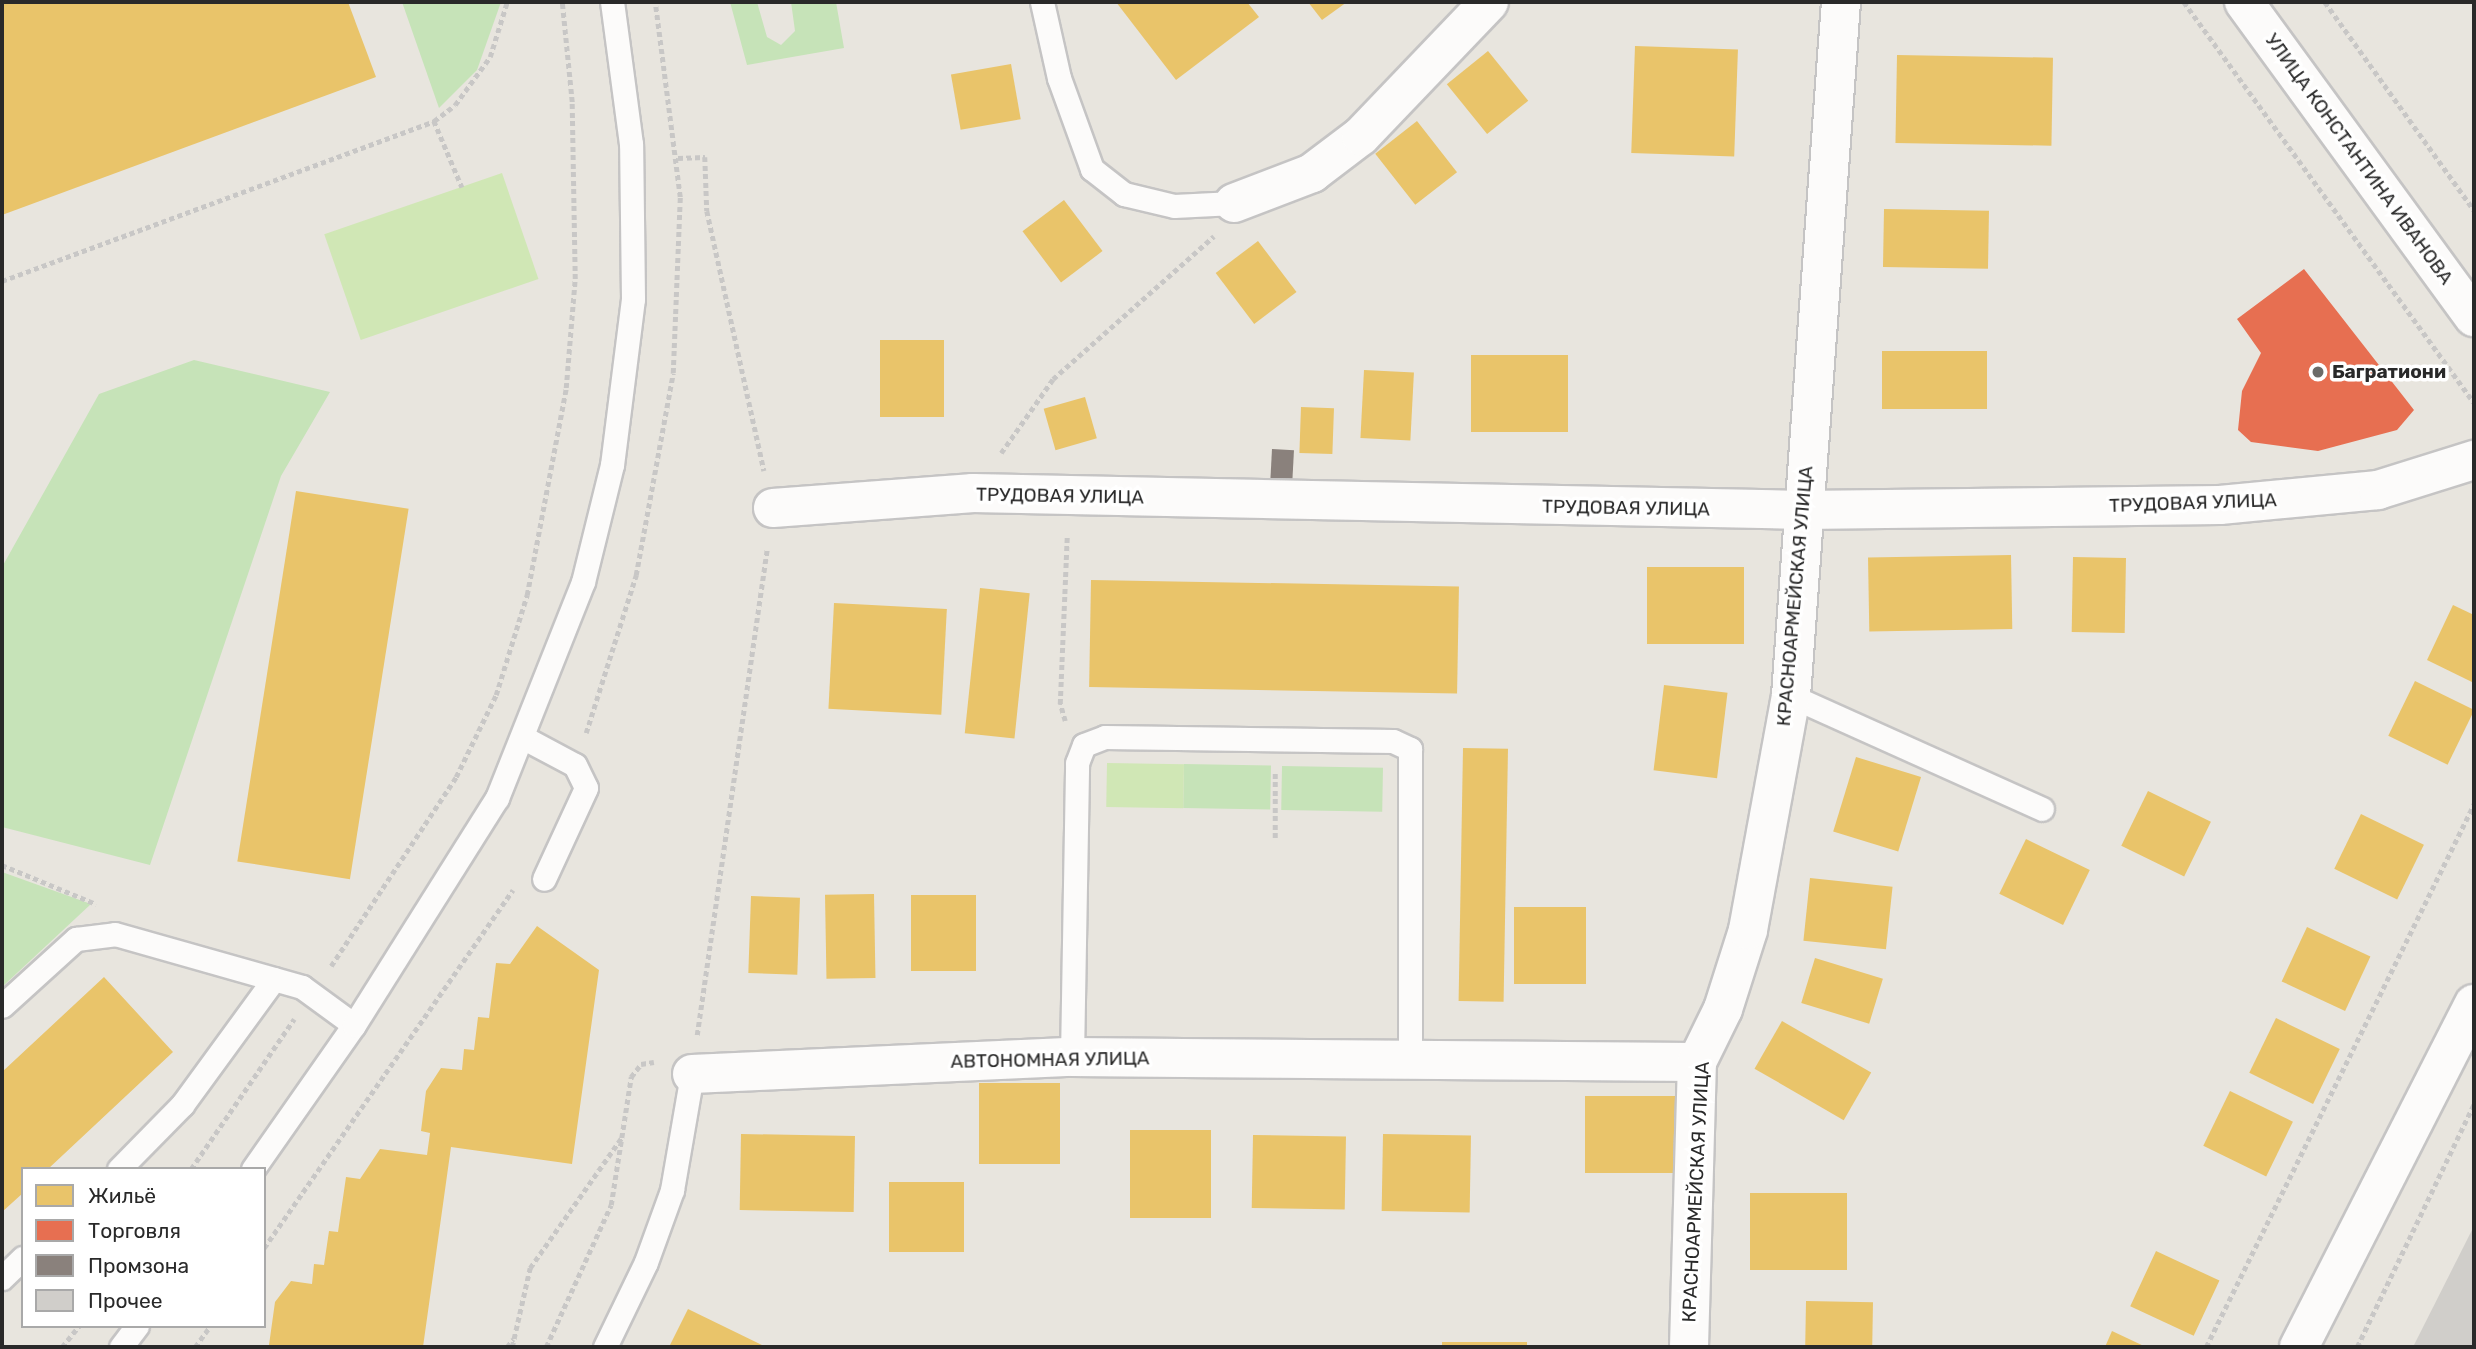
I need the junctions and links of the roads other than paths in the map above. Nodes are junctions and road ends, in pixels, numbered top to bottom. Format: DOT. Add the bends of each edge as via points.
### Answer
graph roads {
  1 [pos="611,2"];
  2 [pos="1042,2"];
  3 [pos="1489,2"];
  4 [pos="1840,2"];
  5 [pos="2244,2"];
  6 [pos="1234,203"];
  7 [pos="2468,294"];
  8 [pos="2474,460"];
  9 [pos="773,508"];
  10 [pos="1802,510"];
  11 [pos="1791,696"];
  12 [pos="526,739"];
  13 [pos="2042,809"];
  14 [pos="544,879"];
  15 [pos="274,979"];
  16 [pos="2474,1004"];
  17 [pos="2,1006"];
  18 [pos="354,1025"];
  19 [pos="1072,1057"];
  20 [pos="1410,1061"];
  21 [pos="1698,1062"];
  22 [pos="693,1068"];
  23 [pos="121,1167"];
  24 [pos="254,1167"];
  25 [pos="21,1260"];
  26 [pos="2,1278"];
  27 [pos="135,1328"];
  28 [pos="121,1347"];
  29 [pos="605,1347"];
  30 [pos="1689,1347"];
  31 [pos="2299,1347"];
  1 -- 12 [label="lane" via="634,197 627,374 583,582"];
  2 -- 6 [label="lane" via="1059,78 1092,169 1124,194 1174,206"];
  3 -- 6 [label="street" via="1361,136 1312,173"];
  4 -- 10 [label="street, КРАСНОАРМЕЙСКАЯ УЛИЦА"];
  5 -- 7 [label="street, УЛИЦА КОНСТАНТИНА ИВАНОВА"];
  8 -- 10 [label="street, ТРУДОВАЯ УЛИЦА" via="2378,490 2220,505"];
  9 -- 10 [label="street, ТРУДОВАЯ УЛИЦА" via="973,493"];
  10 -- 11 [label="street, КРАСНОАРМЕЙСКАЯ УЛИЦА"];
  11 -- 13 [label="lane"];
  11 -- 21 [label="street, КРАСНОАРМЕЙСКАЯ УЛИЦА" via="1748,930 1723,1009"];
  12 -- 14 [label="lane" via="575,765 586,788"];
  12 -- 18 [label="lane" via="458,864"];
  15 -- 17 [label="lane" via="115,934 76,939"];
  15 -- 18 [label="lane" via="313,992"];
  15 -- 23 [label="lane" via="182,1105"];
  16 -- 31 [label="street"];
  18 -- 24 [label="lane"];
  19 -- 20 [label="street, АВТОНОМНАЯ УЛИЦА"];
  19 -- 20 [label="lane" via="1077,763 1084,745 1105,737 1393,741 1414,757"];
  19 -- 22 [label="street, АВТОНОМНАЯ УЛИЦА"];
  20 -- 21 [label="street, АВТОНОМНАЯ УЛИЦА"];
  21 -- 30 [label="street, КРАСНОАРМЕЙСКАЯ УЛИЦА"];
  22 -- 29 [label="lane" via="672,1190 646,1262"];
  25 -- 26 [label="lane"];
  27 -- 28 [label="lane"];
}
